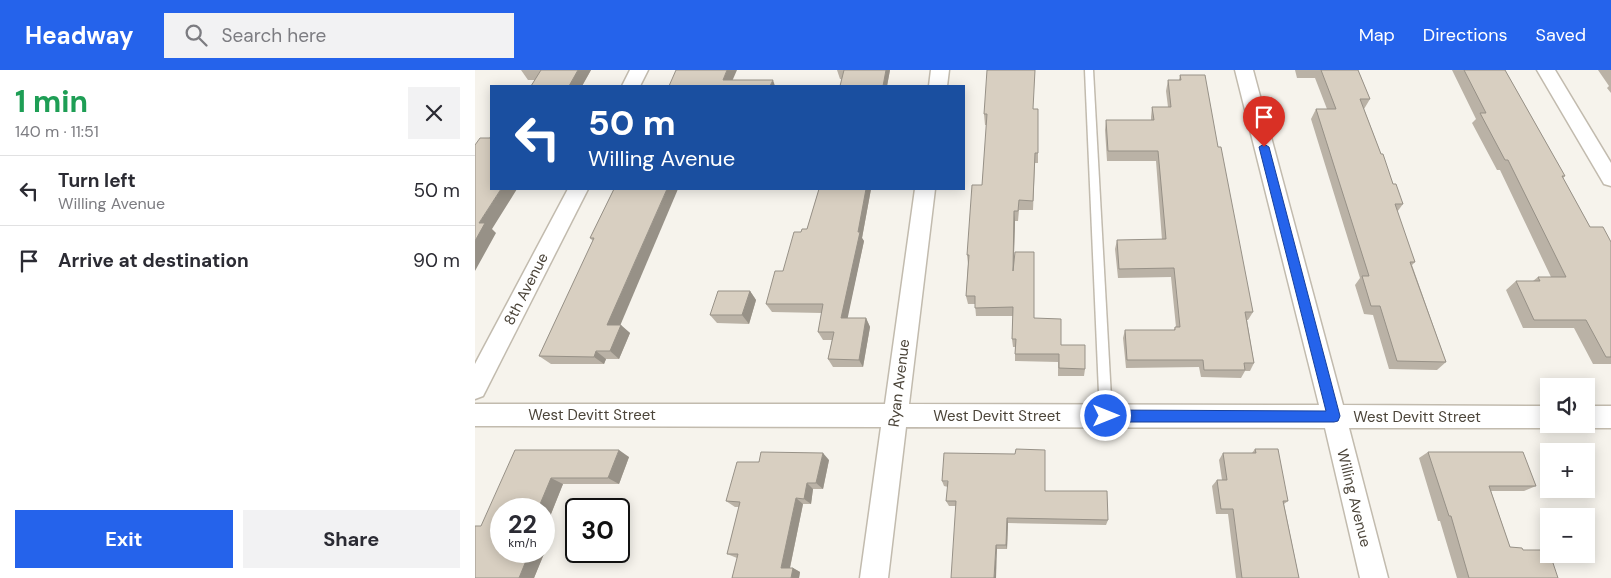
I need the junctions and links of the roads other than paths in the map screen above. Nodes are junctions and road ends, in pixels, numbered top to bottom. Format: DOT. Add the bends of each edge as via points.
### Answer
graph roads {
  1 [pos="639,70"];
  2 [pos="940,70"];
  3 [pos="1089,70"];
  4 [pos="1244,70"];
  5 [pos="1546,70"];
  6 [pos="632,85"];
  7 [pos="938,85"];
  8 [pos="1611,179"];
  9 [pos="577,190"];
  10 [pos="925,190"];
  11 [pos="475,388"];
  12 [pos="475,415"];
  13 [pos="895,416"];
  14 [pos="1106,416"];
  15 [pos="1334,416"];
  16 [pos="1540,417"];
  17 [pos="1595,417"];
  18 [pos="1611,417"];
  19 [pos="874,578"];
  20 [pos="1374,578"];
  1 -- 6 [label="street"];
  2 -- 7 [label="street"];
  3 -- 14 [label="lane"];
  4 -- 15 [label="street, Willing Avenue"];
  5 -- 8 [label="street"];
  9 -- 11 [label="street, 8th Avenue"];
  10 -- 13 [label="street, Ryan Avenue"];
  12 -- 13 [label="street, West Devitt Street"];
  13 -- 14 [label="street, West Devitt Street"];
  13 -- 19 [label="street, Ryan Avenue"];
  14 -- 15 [label="street, West Devitt Street"];
  15 -- 16 [label="street, West Devitt Street"];
  15 -- 20 [label="street, Willing Avenue"];
  17 -- 18 [label="street"];
}
